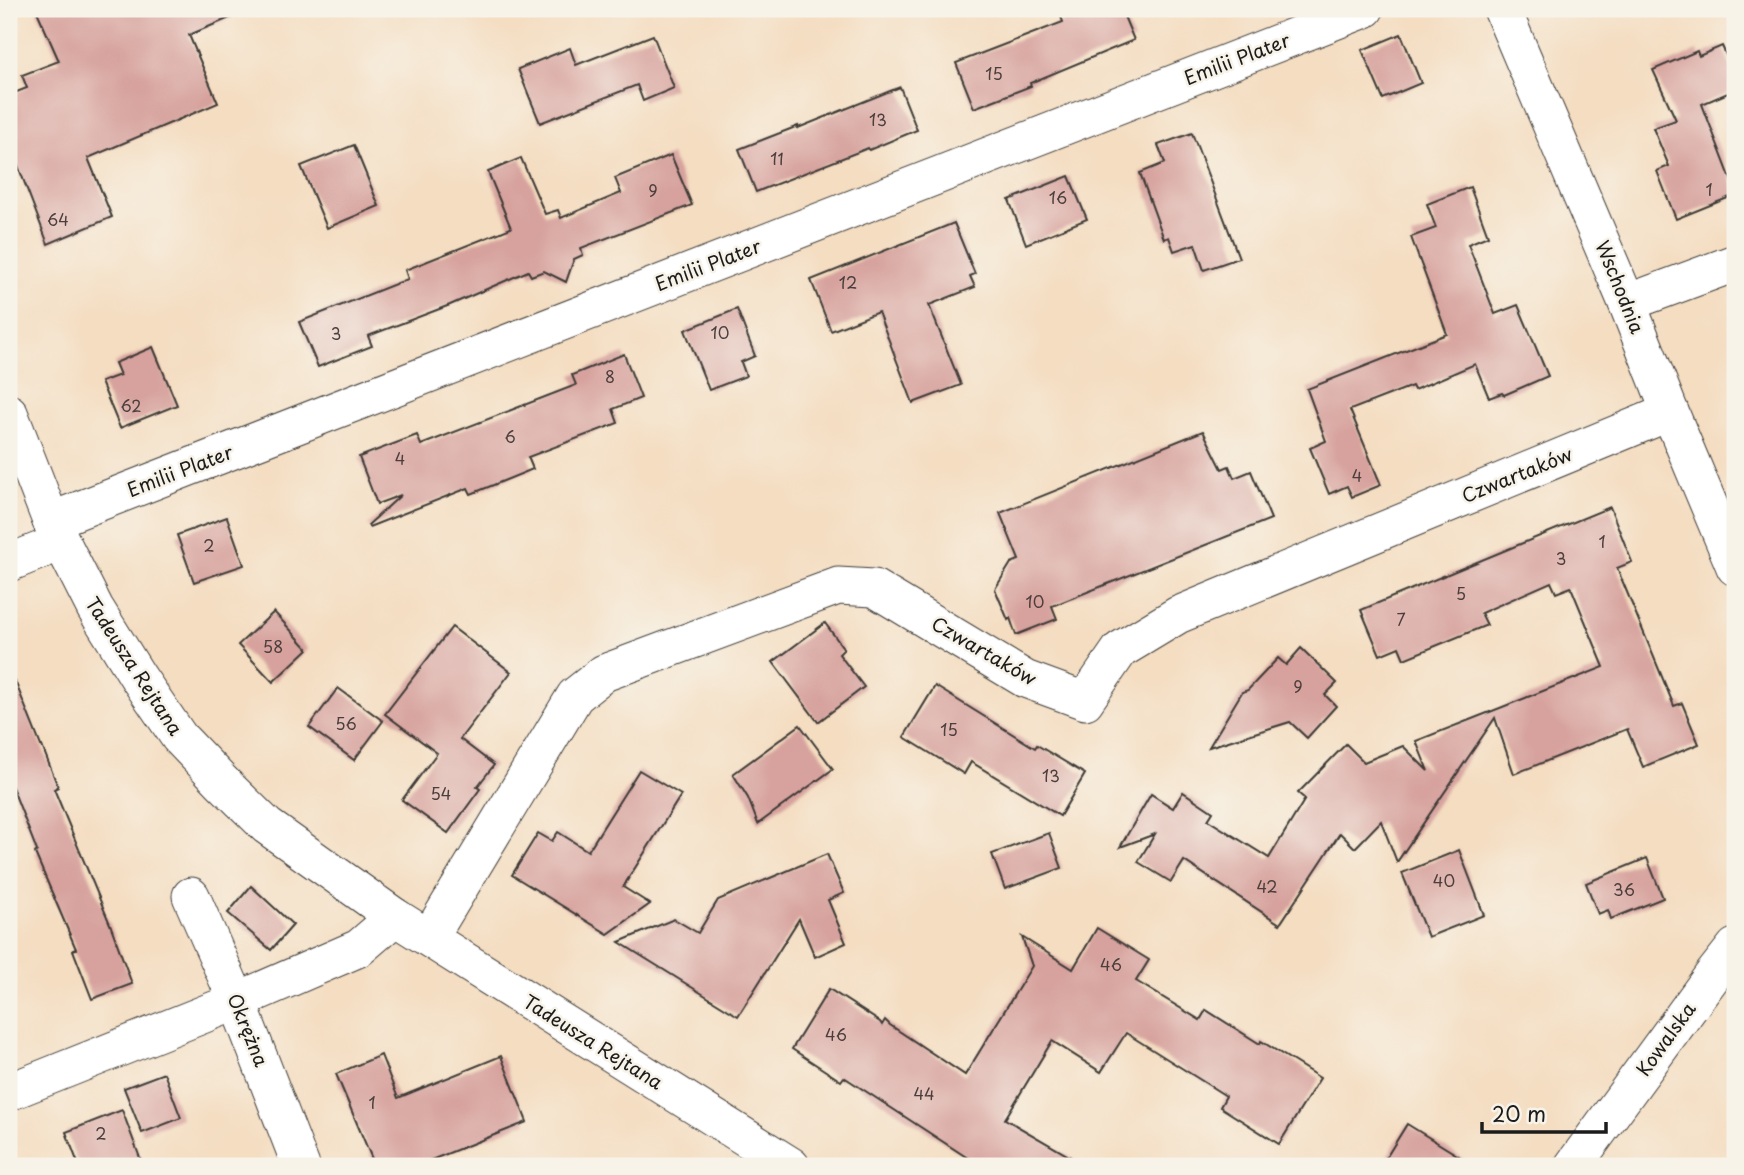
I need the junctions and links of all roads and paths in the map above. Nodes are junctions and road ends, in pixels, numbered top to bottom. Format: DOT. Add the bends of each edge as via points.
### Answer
graph roads {
  1 [pos="1365,9"];
  2 [pos="1502,9"];
  3 [pos="1735,263"];
  4 [pos="1627,303"];
  5 [pos="1670,412"];
  6 [pos="9,413"];
  7 [pos="56,531"];
  8 [pos="9,563"];
  9 [pos="1735,566"];
  10 [pos="191,896"];
  11 [pos="395,917"];
  12 [pos="429,938"];
  13 [pos="1735,947"];
  14 [pos="237,1001"];
  15 [pos="9,1092"];
  16 [pos="301,1166"];
  17 [pos="791,1166"];
  18 [pos="1573,1166"];
  1 -- 7 [label="street, Emilii Plater"];
  2 -- 4 [label="street, Wschodnia"];
  3 -- 4 [label="street"];
  4 -- 5 [label="street, Wschodnia"];
  5 -- 9 [label="street, Wschodnia"];
  5 -- 12 [label="street, Czwartaków" via="1178,615 1120,650 1084,701 1025,679 874,588 838,586 604,673 575,696"];
  6 -- 7 [label="street, Tadeusza Rejtana"];
  7 -- 8 [label="street, Emilii Plater"];
  7 -- 11 [label="street, Tadeusza Rejtana" via="95,608 178,737 267,826"];
  10 -- 14 [label="street, Okrężna"];
  11 -- 12 [label="street, Tadeusza Rejtana"];
  11 -- 14 [label="street" via="359,948"];
  12 -- 17 [label="street, Tadeusza Rejtana"];
  13 -- 18 [label="street, Kowalska"];
  14 -- 15 [label="street"];
  14 -- 16 [label="street, Okrężna"];
}
